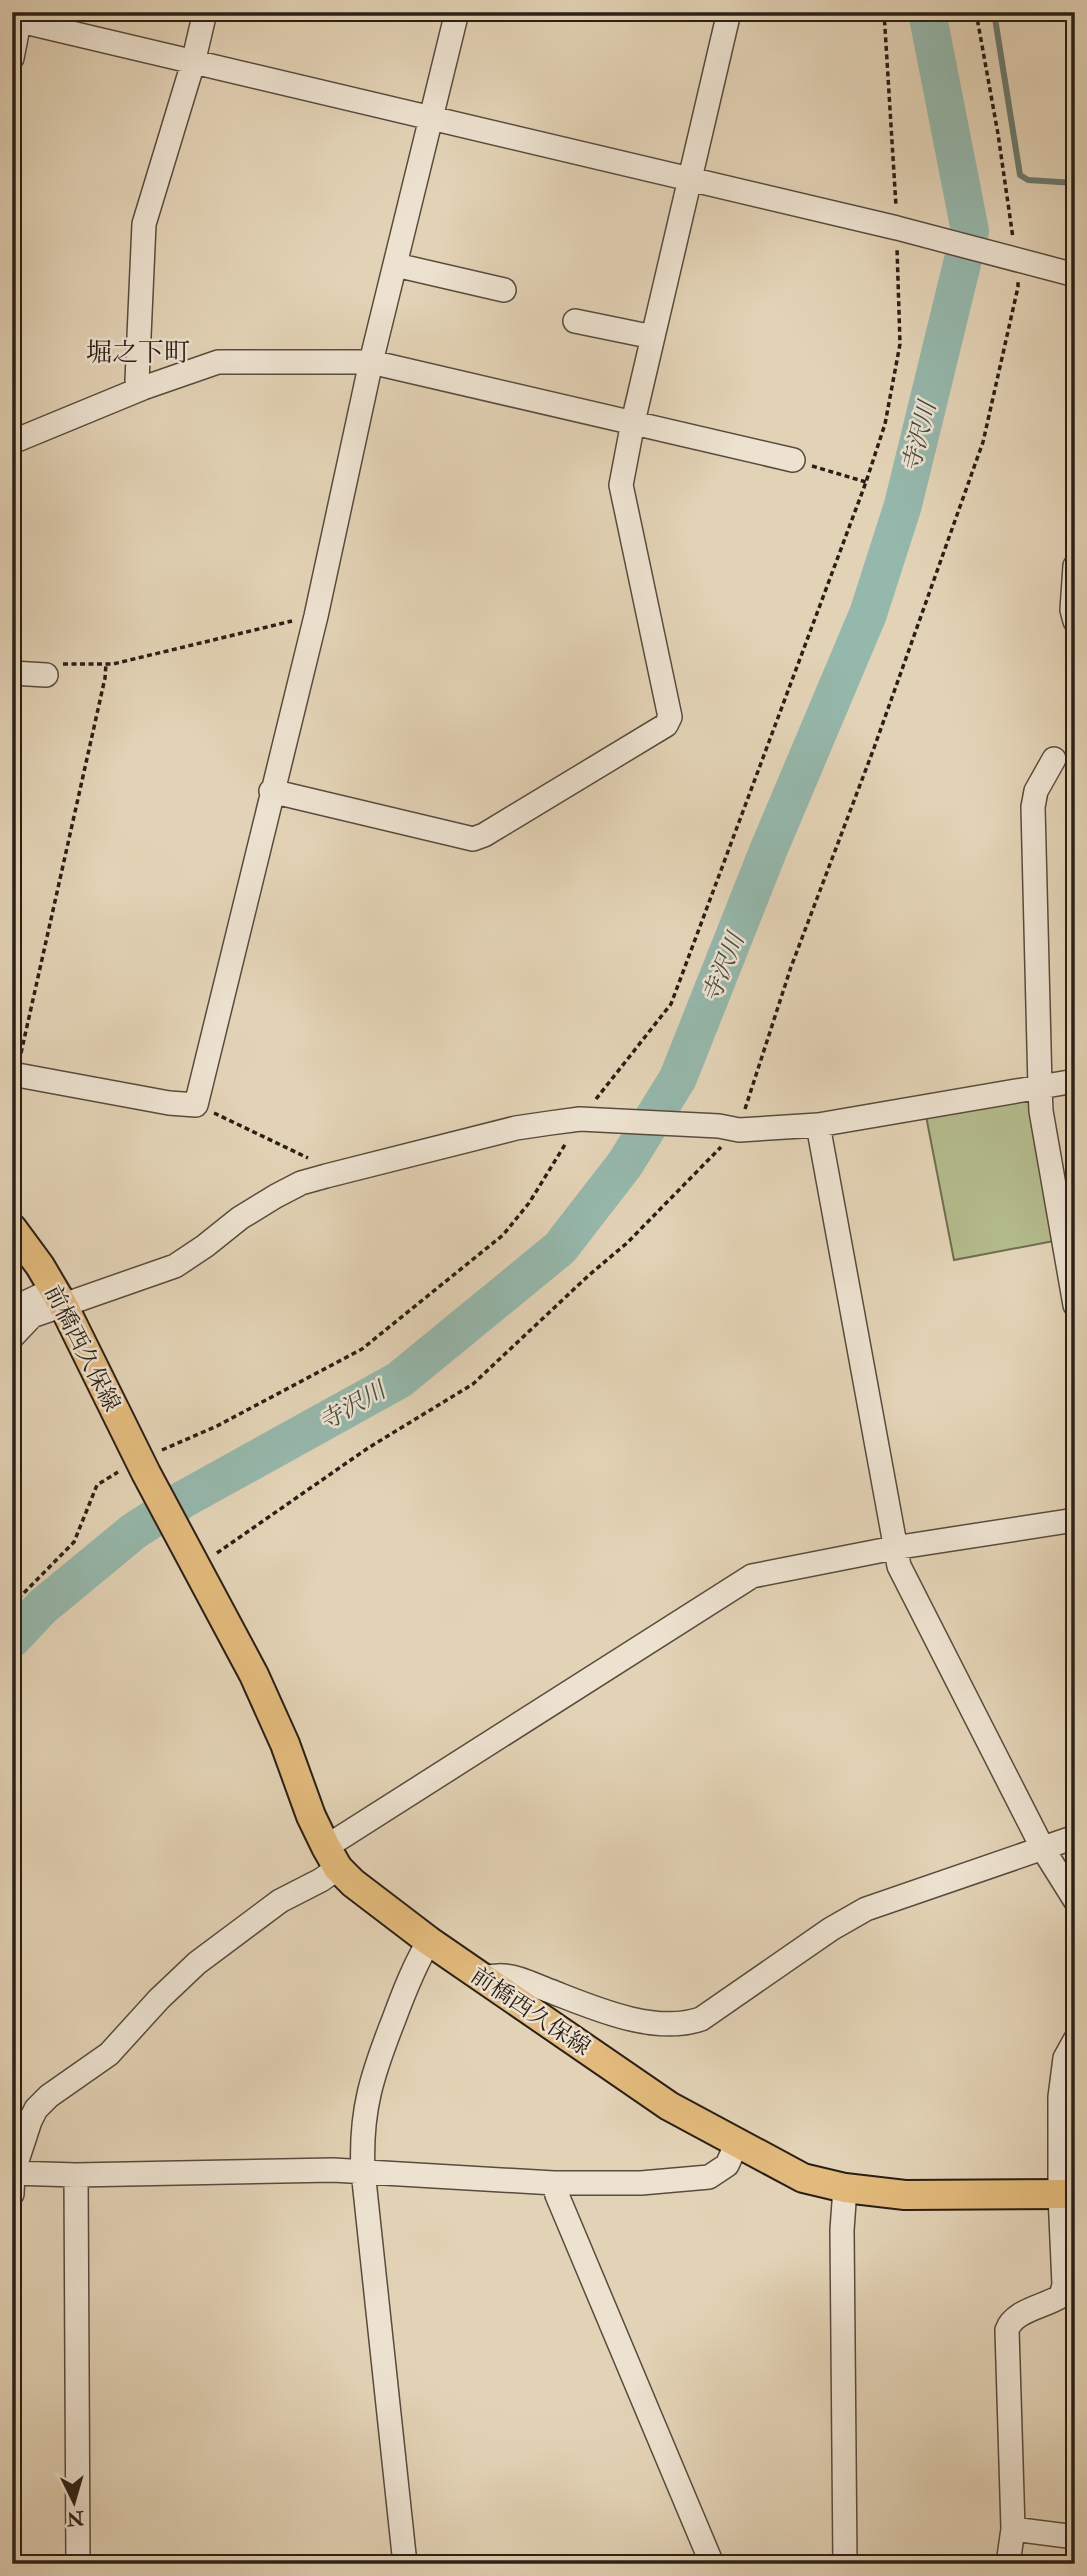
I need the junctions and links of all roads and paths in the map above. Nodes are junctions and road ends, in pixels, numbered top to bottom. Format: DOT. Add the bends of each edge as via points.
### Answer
graph roads {
  1 [pos="205,12"];
  2 [pos="457,12"];
  3 [pos="729,12"];
  4 [pos="884,12"];
  5 [pos="976,12"];
  6 [pos="17,17"];
  7 [pos="12,58"];
  8 [pos="193,63"];
  9 [pos="433,118"];
  10 [pos="690,180"];
  11 [pos="902,229"];
  12 [pos="1012,257"];
  13 [pos="396,265"];
  14 [pos="1075,275"];
  15 [pos="504,290"];
  16 [pos="575,321"];
  17 [pos="653,337"];
  18 [pos="371,362"];
  19 [pos="143,388"];
  20 [pos="634,422"];
  21 [pos="12,442"];
  22 [pos="793,460"];
  23 [pos="866,482"];
  24 [pos="1075,566"];
  25 [pos="316,615"];
  26 [pos="1075,621"];
  27 [pos="106,664"];
  28 [pos="49,669"];
  29 [pos="12,673"];
  30 [pos="1054,759"];
  31 [pos="271,791"];
  32 [pos="14,1075"];
  33 [pos="1075,1081"];
  34 [pos="1040,1087"];
  35 [pos="196,1105"];
  36 [pos="580,1119"];
  37 [pos="818,1125"];
  38 [pos="729,1128"];
  39 [pos="326,1176"];
  40 [pos="12,1228"];
  41 [pos="59,1297"];
  42 [pos="1075,1305"];
  43 [pos="12,1310"];
  44 [pos="12,1337"];
  45 [pos="143,1466"];
  46 [pos="1075,1520"];
  47 [pos="894,1548"];
  48 [pos="192,1557"];
  49 [pos="12,1605"];
  50 [pos="1075,1837"];
  51 [pos="1043,1849"];
  52 [pos="332,1857"];
  53 [pos="1075,1900"];
  54 [pos="429,1941"];
  55 [pos="483,1978"];
  56 [pos="1075,2040"];
  57 [pos="737,2143"];
  58 [pos="363,2172"];
  59 [pos="13,2173"];
  60 [pos="76,2175"];
  61 [pos="554,2183"];
  62 [pos="845,2188"];
  63 [pos="12,2194"];
  64 [pos="1067,2194"];
  65 [pos="1013,2529"];
  66 [pos="1075,2537"];
  67 [pos="78,2564"];
  68 [pos="405,2564"];
  69 [pos="712,2564"];
  70 [pos="845,2564"];
  71 [pos="1008,2564"];
  1 -- 8 [label="street"];
  2 -- 9 [label="street"];
  3 -- 10 [label="street"];
  4 -- 11 [label="path"];
  5 -- 12 [label="path" via="998,134"];
  6 -- 7 [label="street"];
  6 -- 8 [label="street"];
  8 -- 9 [label="street"];
  8 -- 19 [label="street" via="144,224 137,381"];
  9 -- 10 [label="street"];
  9 -- 13 [label="street"];
  10 -- 11 [label="street"];
  10 -- 17 [label="street"];
  11 -- 12 [label="street"];
  11 -- 23 [label="path" via="900,344 885,424"];
  12 -- 14 [label="street"];
  12 -- 38 [label="path" via="1018,287 983,442 874,748"];
  13 -- 15 [label="street"];
  13 -- 18 [label="street"];
  16 -- 17 [label="street"];
  17 -- 20 [label="street"];
  18 -- 19 [label="street" via="218,362"];
  18 -- 20 [label="street"];
  18 -- 25 [label="street"];
  19 -- 21 [label="street"];
  20 -- 22 [label="street"];
  20 -- 31 [label="street" via="621,485 670,718 666,725 473,839"];
  22 -- 23 [label="path"];
  23 -- 36 [label="path" via="671,1004"];
  24 -- 26 [label="street"];
  25 -- 27 [label="path"];
  25 -- 31 [label="street"];
  27 -- 28 [label="path"];
  27 -- 32 [label="path"];
  28 -- 29 [label="street"];
  30 -- 34 [label="street" via="1036,791 1033,807"];
  31 -- 35 [label="street"];
  32 -- 35 [label="street"];
  33 -- 34 [label="street"];
  34 -- 37 [label="street"];
  34 -- 42 [label="street"];
  35 -- 39 [label="path" via="308,1158"];
  36 -- 38 [label="street"];
  36 -- 39 [label="street" via="516,1128"];
  36 -- 45 [label="path" via="529,1203 503,1235 362,1349"];
  37 -- 38 [label="street"];
  37 -- 47 [label="street"];
  38 -- 48 [label="path" via="627,1243 473,1384"];
  39 -- 41 [label="street" via="301,1183 264,1203 175,1266"];
  40 -- 41 [label="main road, 前橋西久保線"];
  41 -- 43 [label="street"];
  41 -- 44 [label="street"];
  41 -- 45 [label="main road, 前橋西久保線"];
  45 -- 48 [label="main road, 前橋西久保線"];
  45 -- 49 [label="path" via="97,1485 74,1542"];
  46 -- 47 [label="street"];
  47 -- 51 [label="street" via="899,1566"];
  47 -- 52 [label="street" via="752,1576"];
  48 -- 52 [label="main road, 前橋西久保線" via="254,1675"];
  50 -- 51 [label="street"];
  51 -- 53 [label="street"];
  51 -- 55 [label="street" via="866,1909 691,2023 627,2019 517,1978"];
  52 -- 54 [label="main road, 前橋西久保線" via="353,1882"];
  52 -- 59 [label="street" via="321,1880 281,1901 197,1964 115,2048 49,2096 30,2121"];
  54 -- 55 [label="main road, 前橋西久保線"];
  54 -- 58 [label="street" via="414,1966 374,2070 363,2115"];
  55 -- 57 [label="main road, 前橋西久保線" via="669,2106"];
  56 -- 64 [label="street" via="1065,2058 1060,2097"];
  57 -- 61 [label="street" via="727,2165 709,2177"];
  57 -- 62 [label="main road, 前橋西久保線" via="803,2178"];
  58 -- 60 [label="street"];
  58 -- 61 [label="street"];
  58 -- 68 [label="street"];
  59 -- 60 [label="street"];
  59 -- 63 [label="street"];
  60 -- 67 [label="street"];
  61 -- 69 [label="street"];
  62 -- 64 [label="main road, 前橋西久保線" via="905,2195"];
  62 -- 70 [label="street"];
  64 -- 65 [label="street" via="1061,2296 1019,2315 1007,2330"];
  65 -- 66 [label="street"];
  65 -- 71 [label="street"];
}
